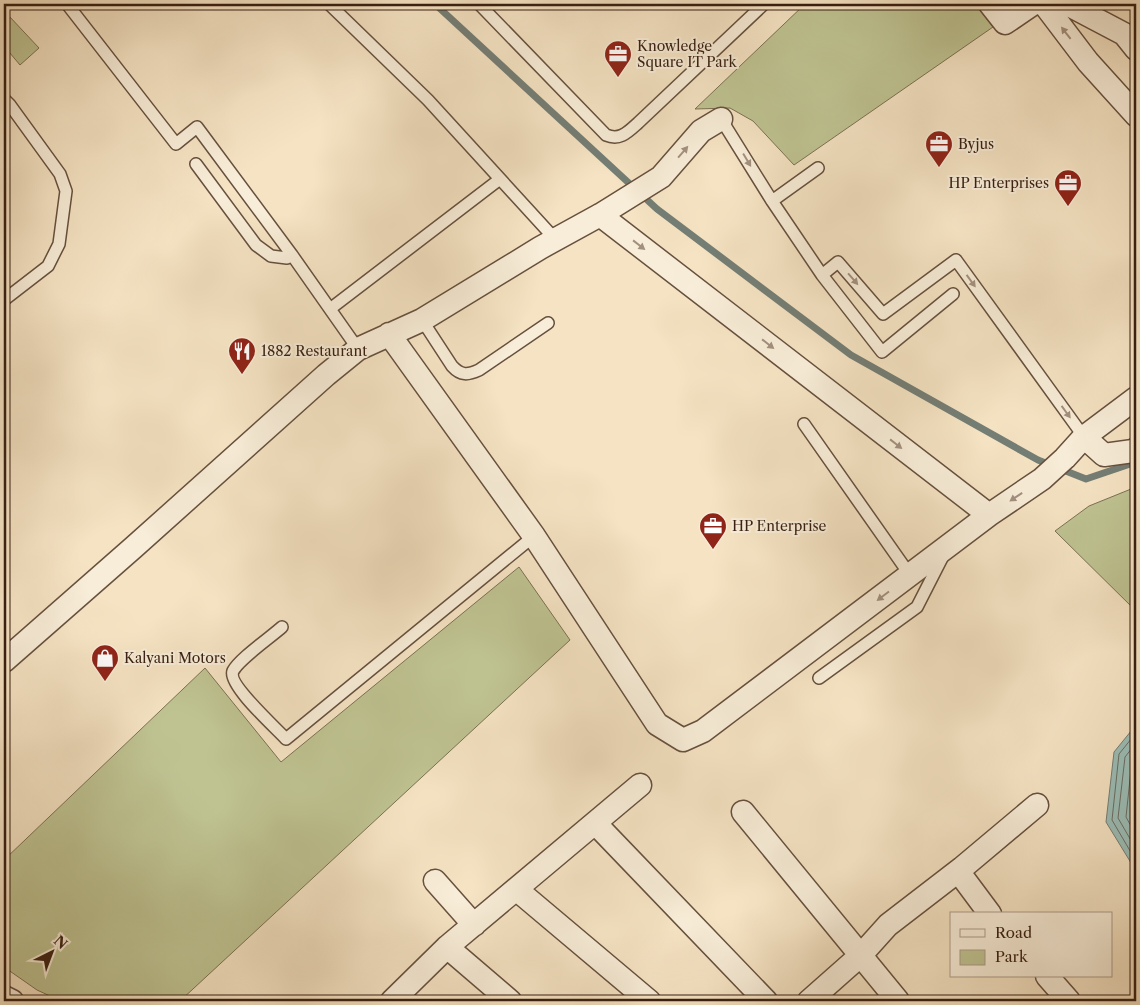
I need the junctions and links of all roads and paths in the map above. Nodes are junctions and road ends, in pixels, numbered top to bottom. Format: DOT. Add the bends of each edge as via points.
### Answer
graph roads {
  1 [pos="68,4"];
  2 [pos="329,4"];
  3 [pos="479,4"];
  4 [pos="764,4"];
  5 [pos="990,4"];
  6 [pos="1033,4"];
  7 [pos="1044,4"];
  8 [pos="1067,4"];
  9 [pos="1136,49"];
  10 [pos="4,99"];
  11 [pos="1134,106"];
  12 [pos="721,119"];
  13 [pos="196,164"];
  14 [pos="818,168"];
  15 [pos="500,179"];
  16 [pos="772,202"];
  17 [pos="600,215"];
  18 [pos="555,239"];
  19 [pos="292,255"];
  20 [pos="822,275"];
  21 [pos="953,294"];
  22 [pos="4,300"];
  23 [pos="330,309"];
  24 [pos="422,320"];
  25 [pos="548,323"];
  26 [pos="389,334"];
  27 [pos="358,349"];
  28 [pos="1136,398"];
  29 [pos="804,424"];
  30 [pos="1084,437"];
  31 [pos="1136,449"];
  32 [pos="989,515"];
  33 [pos="534,536"];
  34 [pos="947,548"];
  35 [pos="910,575"];
  36 [pos="282,628"];
  37 [pos="4,661"];
  38 [pos="819,678"];
  39 [pos="640,785"];
  40 [pos="1038,805"];
  41 [pos="743,812"];
  42 [pos="595,823"];
  43 [pos="958,871"];
  44 [pos="435,881"];
  45 [pos="516,889"];
  46 [pos="989,912"];
  47 [pos="474,925"];
  48 [pos="447,947"];
  49 [pos="861,955"];
  50 [pos="1049,978"];
  51 [pos="4,997"];
  52 [pos="12,1001"];
  53 [pos="392,1001"];
  54 [pos="510,1001"];
  55 [pos="649,1001"];
  56 [pos="766,1001"];
  57 [pos="809,1001"];
  58 [pos="898,1001"];
  59 [pos="1070,1001"];
  1 -- 19 [label="lane" via="176,144 197,128"];
  2 -- 15 [label="lane" via="428,100"];
  3 -- 4 [label="lane" via="606,135 613,138 622,136 638,123"];
  5 -- 6 [label="street" via="1005,23"];
  11 -- 7 [label="street, one-way" via="1088,62"];
  8 -- 9 [label="street" via="1124,34"];
  10 -- 22 [label="lane" via="60,174 66,191 59,244 48,266"];
  12 -- 16 [label="lane, one-way"];
  17 -- 12 [label="street, one-way" via="661,177 701,131"];
  13 -- 19 [label="lane" via="256,245 271,256 287,258"];
  14 -- 16 [label="lane"];
  15 -- 18 [label="lane"];
  15 -- 23 [label="lane"];
  16 -- 20 [label="lane"];
  17 -- 18 [label="street"];
  17 -- 32 [label="street, one-way"];
  18 -- 24 [label="street"];
  19 -- 23 [label="lane"];
  20 -- 21 [label="lane" via="882,352"];
  20 -- 30 [label="lane, one-way" via="838,262 883,314 956,260"];
  23 -- 27 [label="lane"];
  24 -- 25 [label="lane" via="452,366 464,375 479,370"];
  24 -- 26 [label="street"];
  26 -- 27 [label="street"];
  26 -- 33 [label="street"];
  27 -- 37 [label="street"];
  28 -- 30 [label="street"];
  29 -- 35 [label="lane"];
  30 -- 31 [label="street" via="1104,455"];
  30 -- 32 [label="street, one-way" via="1042,479"];
  32 -- 34 [label="street"];
  35 -- 33 [label="street, one-way" via="703,731 683,740 657,724"];
  33 -- 36 [label="lane" via="286,739 239,689 232,673 238,664"];
  34 -- 35 [label="street"];
  34 -- 38 [label="lane" via="917,608"];
  39 -- 42 [label="street"];
  40 -- 43 [label="street"];
  41 -- 49 [label="street"];
  42 -- 45 [label="street"];
  42 -- 56 [label="street"];
  43 -- 46 [label="street"];
  43 -- 49 [label="street" via="888,925"];
  44 -- 47 [label="street"];
  45 -- 47 [label="street"];
  45 -- 55 [label="street"];
  47 -- 48 [label="street"];
  48 -- 53 [label="street"];
  48 -- 54 [label="street"];
  49 -- 57 [label="street"];
  49 -- 58 [label="street"];
  50 -- 59 [label="street"];
  51 -- 52 [label="street"];
}
